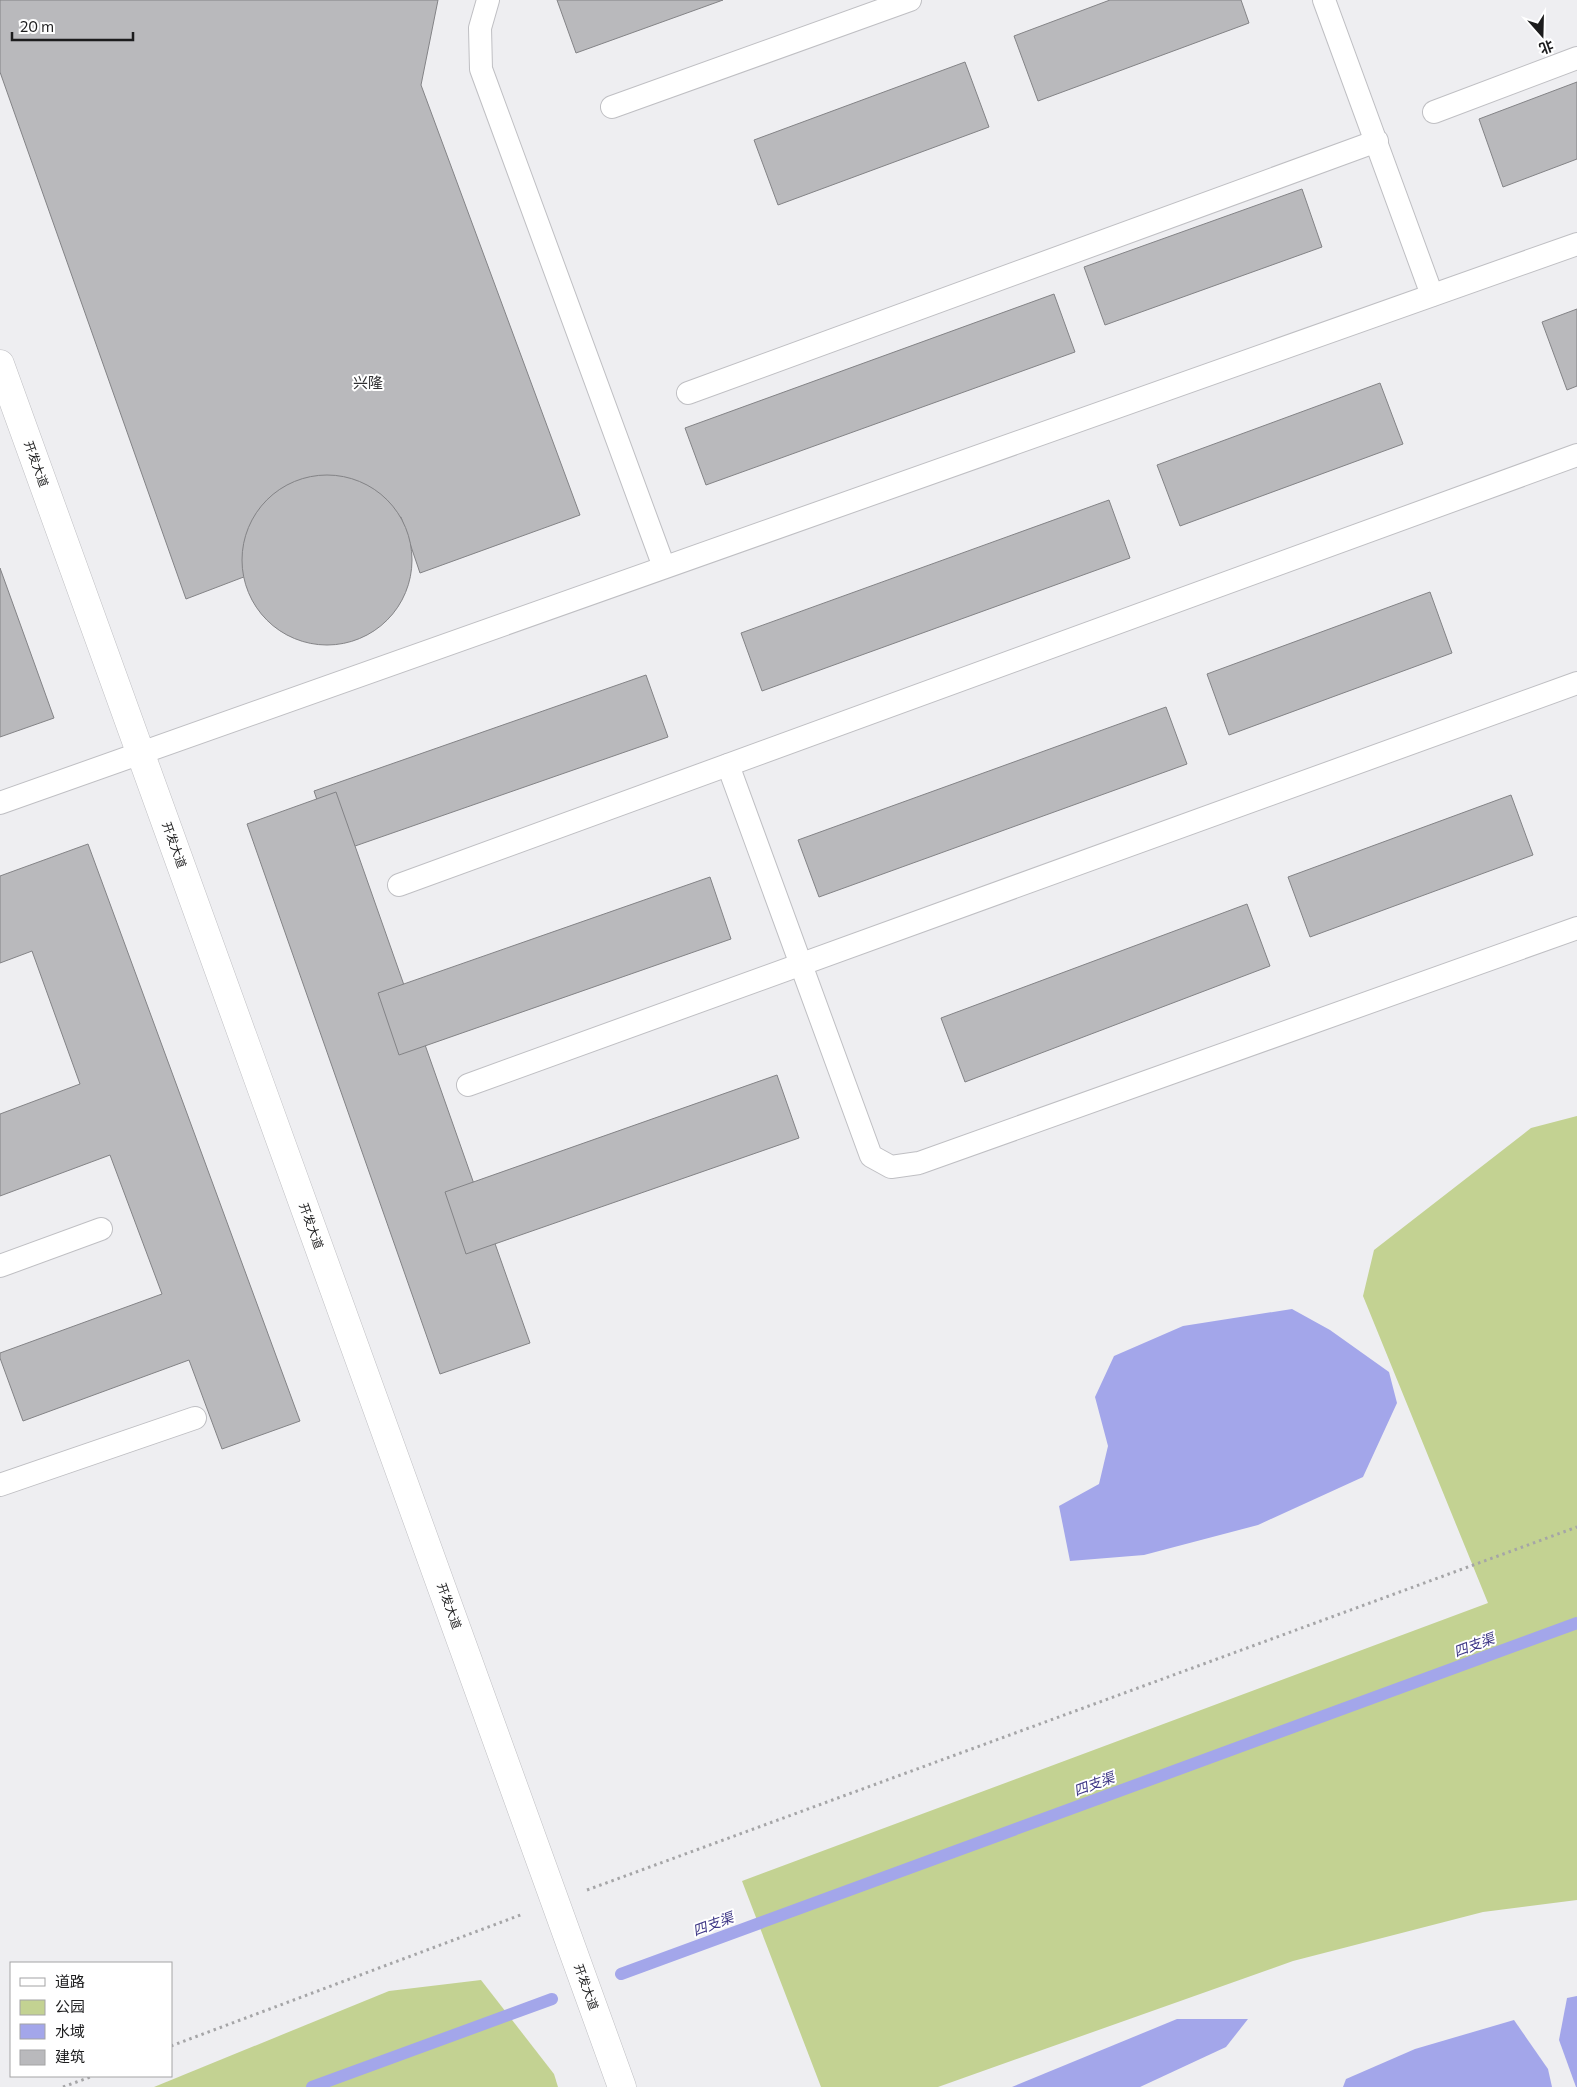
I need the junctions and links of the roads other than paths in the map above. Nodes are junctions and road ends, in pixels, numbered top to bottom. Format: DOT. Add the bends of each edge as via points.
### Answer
graph roads {
  1 [pos="488,0"];
  2 [pos="910,0"];
  3 [pos="1324,0"];
  4 [pos="1577,58"];
  5 [pos="612,107"];
  6 [pos="1434,112"];
  7 [pos="1377,141"];
  8 [pos="1577,244"];
  9 [pos="1432,295"];
  10 [pos="0,364"];
  11 [pos="688,393"];
  12 [pos="1577,455"];
  13 [pos="664,567"];
  14 [pos="1577,683"];
  15 [pos="141,753"];
  16 [pos="728,765"];
  17 [pos="0,803"];
  18 [pos="400,885"];
  19 [pos="1577,928"];
  20 [pos="801,964"];
  21 [pos="468,1085"];
  22 [pos="101,1229"];
  23 [pos="0,1266"];
  24 [pos="195,1418"];
  25 [pos="0,1485"];
  26 [pos="622,2087"];
  1 -- 13 [label="lane" via="480,28 481,69"];
  2 -- 5 [label="lane"];
  3 -- 7 [label="lane"];
  4 -- 6 [label="lane"];
  7 -- 9 [label="lane"];
  7 -- 11 [label="lane"];
  8 -- 9 [label="lane"];
  9 -- 13 [label="lane"];
  10 -- 15 [label="street, 开发大道"];
  12 -- 16 [label="lane"];
  13 -- 15 [label="lane"];
  14 -- 20 [label="lane"];
  15 -- 17 [label="lane"];
  15 -- 26 [label="street, 开发大道"];
  16 -- 18 [label="lane"];
  16 -- 20 [label="lane"];
  19 -- 20 [label="lane" via="919,1163 891,1167 871,1156"];
  20 -- 21 [label="lane"];
  22 -- 23 [label="lane"];
  24 -- 25 [label="lane"];
}
